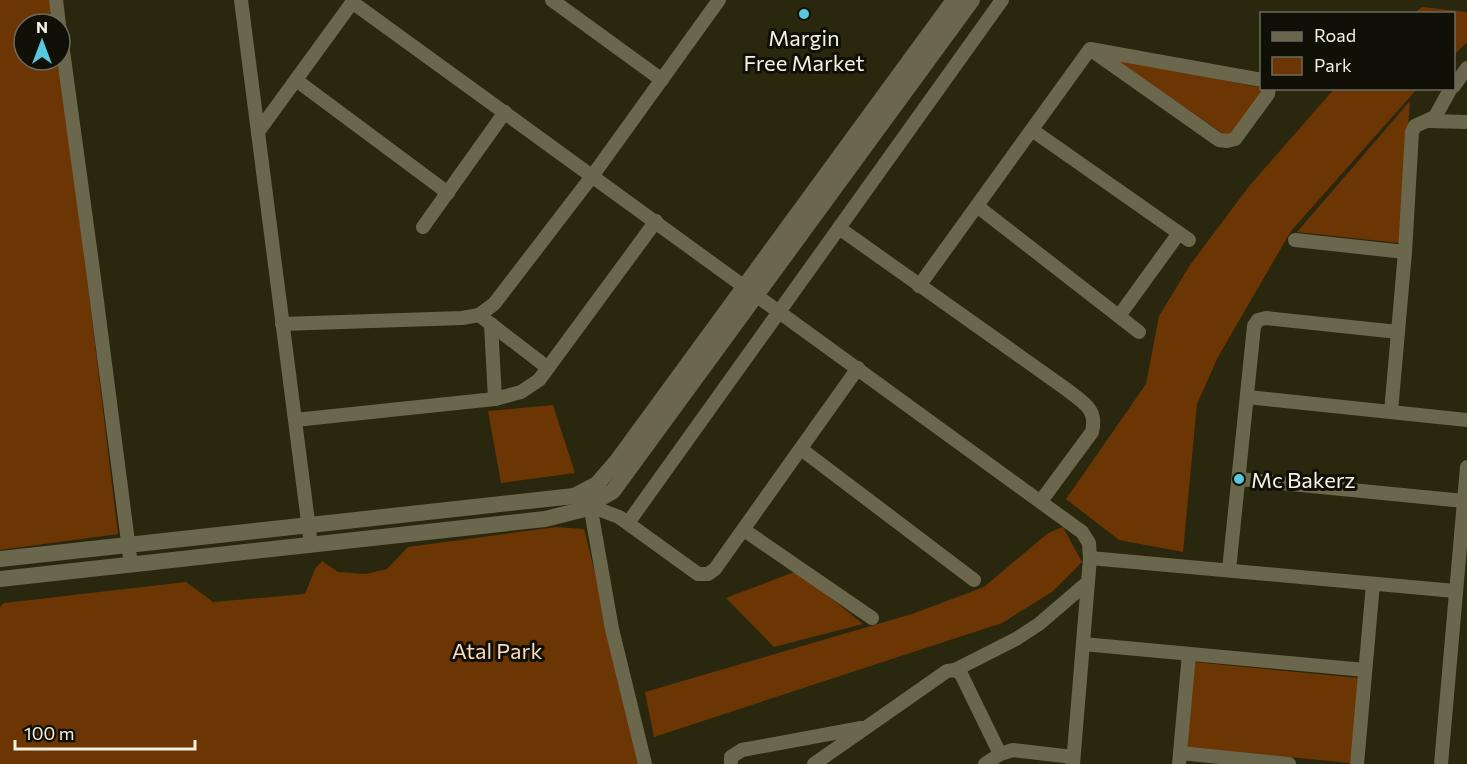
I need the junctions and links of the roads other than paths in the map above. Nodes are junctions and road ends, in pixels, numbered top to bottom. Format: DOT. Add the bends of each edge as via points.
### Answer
graph roads {
  1 [pos="241,0"];
  2 [pos="552,0"];
  3 [pos="720,0"];
  4 [pos="954,0"];
  5 [pos="972,0"];
  6 [pos="1002,0"];
  7 [pos="353,1"];
  8 [pos="1090,49"];
  9 [pos="1467,68"];
  10 [pos="66,72"];
  11 [pos="296,80"];
  12 [pos="662,80"];
  13 [pos="1260,80"];
  14 [pos="1455,83"];
  15 [pos="1269,90"];
  16 [pos="1450,90"];
  17 [pos="505,112"];
  18 [pos="1429,121"];
  19 [pos="1467,122"];
  20 [pos="1032,130"];
  21 [pos="258,132"];
  22 [pos="593,175"];
  23 [pos="448,193"];
  24 [pos="977,206"];
  25 [pos="811,209"];
  26 [pos="656,221"];
  27 [pos="423,227"];
  28 [pos="838,228"];
  29 [pos="1295,240"];
  30 [pos="1405,252"];
  31 [pos="919,286"];
  32 [pos="751,291"];
  33 [pos="778,311"];
  34 [pos="479,315"];
  35 [pos="1119,316"];
  36 [pos="282,324"];
  37 [pos="491,324"];
  38 [pos="1139,332"];
  39 [pos="1398,332"];
  40 [pos="548,368"];
  41 [pos="858,368"];
  42 [pos="1247,397"];
  43 [pos="495,399"];
  44 [pos="1391,412"];
  45 [pos="295,420"];
  46 [pos="1467,420"];
  47 [pos="801,449"];
  48 [pos="1467,467"];
  49 [pos="1239,479"];
  50 [pos="588,498"];
  51 [pos="1041,501"];
  52 [pos="1464,501"];
  53 [pos="628,523"];
  54 [pos="309,525"];
  55 [pos="744,530"];
  56 [pos="128,545"];
  57 [pos="311,545"];
  58 [pos="1090,558"];
  59 [pos="0,559"];
  60 [pos="131,565"];
  61 [pos="1229,570"];
  62 [pos="0,579"];
  63 [pos="974,580"];
  64 [pos="1088,582"];
  65 [pos="1373,584"];
  66 [pos="1455,591"];
  67 [pos="872,618"];
  68 [pos="1083,644"];
  69 [pos="1189,654"];
  70 [pos="955,669"];
  71 [pos="1365,670"];
  72 [pos="866,728"];
  73 [pos="1000,754"];
  74 [pos="1179,758"];
  75 [pos="1073,761"];
  76 [pos="645,764"];
  77 [pos="731,764"];
  78 [pos="814,764"];
  79 [pos="985,764"];
  80 [pos="1289,764"];
  81 [pos="1357,764"];
  82 [pos="1441,764"];
  1 -- 21 [label="street"];
  2 -- 12 [label="street"];
  3 -- 12 [label="street"];
  4 -- 25 [label="street"];
  5 -- 25 [label="street"];
  6 -- 28 [label="street"];
  7 -- 11 [label="street"];
  7 -- 17 [label="street"];
  8 -- 13 [label="street"];
  8 -- 15 [label="street" via="1219,140 1235,139"];
  8 -- 20 [label="street"];
  9 -- 14 [label="street"];
  10 -- 56 [label="street"];
  11 -- 21 [label="street"];
  11 -- 23 [label="street"];
  12 -- 22 [label="street"];
  16 -- 18 [label="street"];
  17 -- 22 [label="street"];
  17 -- 23 [label="street"];
  18 -- 19 [label="street"];
  18 -- 30 [label="street" via="1415,126 1412,132"];
  20 -- 24 [label="street"];
  20 -- 35 [label="street" via="1184,237"];
  21 -- 36 [label="street"];
  22 -- 26 [label="street"];
  22 -- 34 [label="street" via="494,304"];
  23 -- 27 [label="street"];
  24 -- 31 [label="street"];
  24 -- 35 [label="street"];
  25 -- 32 [label="street"];
  26 -- 32 [label="street"];
  26 -- 40 [label="street"];
  28 -- 31 [label="street"];
  28 -- 33 [label="street"];
  29 -- 30 [label="street"];
  30 -- 39 [label="street"];
  31 -- 51 [label="street" via="1066,389 1092,412 1092,432"];
  32 -- 33 [label="street"];
  32 -- 50 [label="street"];
  33 -- 41 [label="street"];
  33 -- 53 [label="street"];
  34 -- 36 [label="street"];
  34 -- 37 [label="street"];
  35 -- 38 [label="street"];
  36 -- 45 [label="street"];
  37 -- 40 [label="street"];
  37 -- 43 [label="street"];
  39 -- 42 [label="street" via="1258,320 1254,326"];
  39 -- 44 [label="street"];
  40 -- 43 [label="street" via="521,392"];
  41 -- 47 [label="street"];
  41 -- 51 [label="street"];
  42 -- 44 [label="street"];
  42 -- 49 [label="street"];
  43 -- 45 [label="street"];
  44 -- 46 [label="street"];
  45 -- 54 [label="street"];
  47 -- 55 [label="street"];
  47 -- 63 [label="street"];
  48 -- 52 [label="street"];
  49 -- 52 [label="street"];
  49 -- 61 [label="street"];
  50 -- 53 [label="street"];
  50 -- 54 [label="street" via="574,496"];
  50 -- 57 [label="street" via="545,519"];
  50 -- 76 [label="street" via="612,629"];
  51 -- 58 [label="street" via="1082,532 1089,543"];
  52 -- 66 [label="street"];
  53 -- 55 [label="street" via="698,574 715,569"];
  54 -- 56 [label="street"];
  54 -- 57 [label="street"];
  55 -- 67 [label="street"];
  56 -- 59 [label="street"];
  56 -- 60 [label="street"];
  57 -- 60 [label="street"];
  58 -- 61 [label="street"];
  58 -- 64 [label="street"];
  60 -- 62 [label="street"];
  61 -- 65 [label="street"];
  64 -- 68 [label="street"];
  64 -- 70 [label="street" via="1039,624"];
  65 -- 66 [label="street"];
  65 -- 71 [label="street"];
  66 -- 82 [label="street"];
  68 -- 69 [label="street"];
  68 -- 75 [label="street"];
  69 -- 71 [label="street"];
  69 -- 74 [label="street"];
  70 -- 72 [label="street"];
  70 -- 73 [label="street"];
  71 -- 81 [label="street"];
  72 -- 77 [label="street" via="742,750 731,757"];
  72 -- 78 [label="street"];
  73 -- 75 [label="street" via="1027,751"];
  73 -- 79 [label="street"];
  74 -- 80 [label="street"];
}
